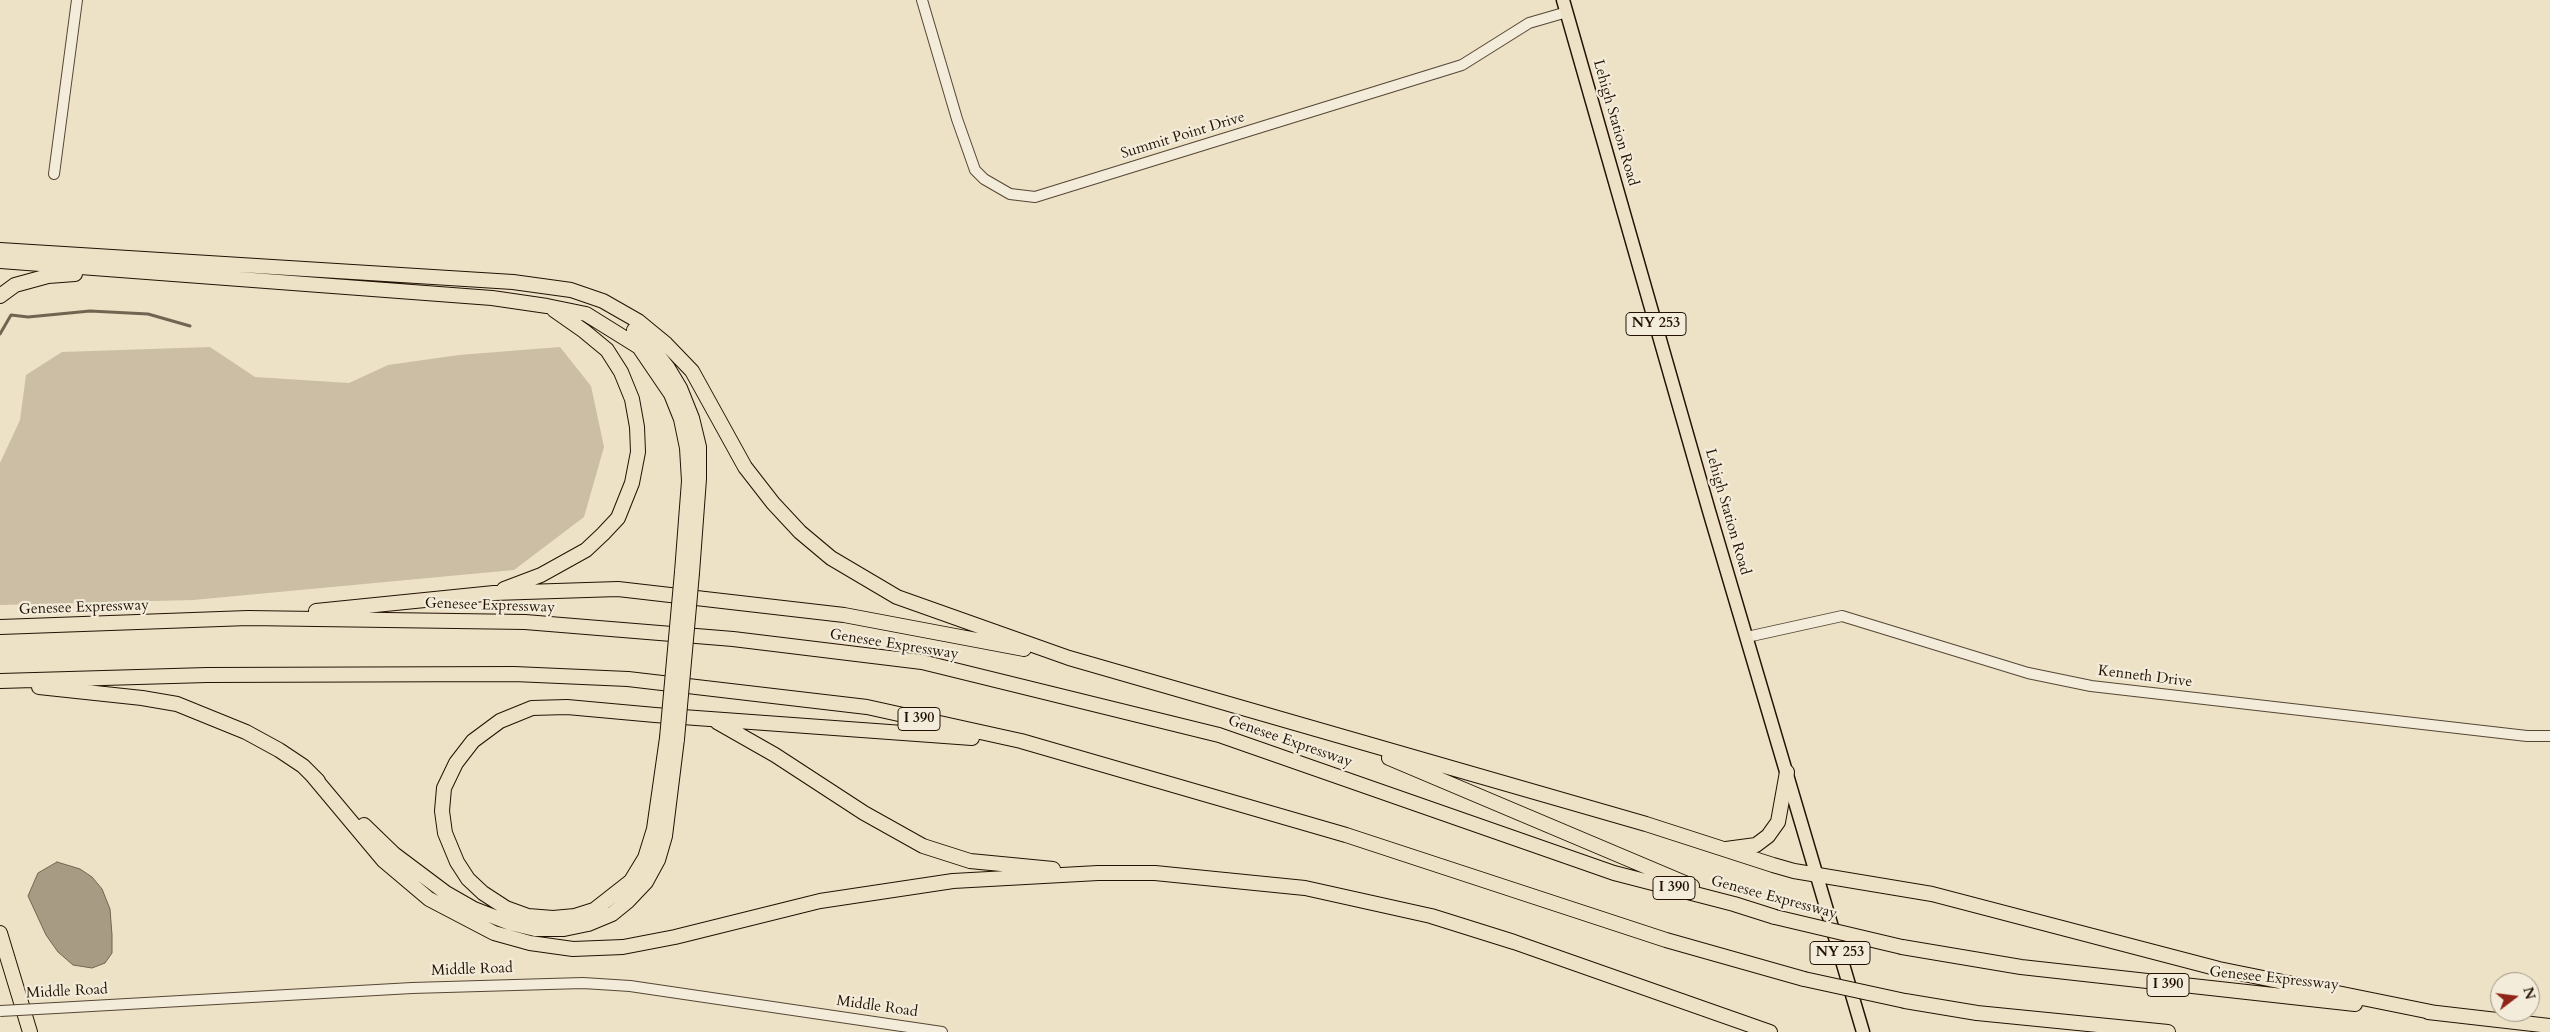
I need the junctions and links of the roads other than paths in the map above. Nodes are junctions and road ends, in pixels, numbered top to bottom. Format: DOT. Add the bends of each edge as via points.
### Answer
graph roads {
  1 [pos="77,0"];
  2 [pos="922,0"];
  3 [pos="1565,6"];
  4 [pos="54,174"];
  5 [pos="0,250"];
  6 [pos="0,261"];
  7 [pos="113,271"];
  8 [pos="536,285"];
  9 [pos="0,296"];
  10 [pos="547,306"];
  11 [pos="687,572"];
  12 [pos="494,593"];
  13 [pos="248,618"];
  14 [pos="0,627"];
  15 [pos="1747,637"];
  16 [pos="1069,658"];
  17 [pos="0,682"];
  18 [pos="712,719"];
  19 [pos="1330,733"];
  20 [pos="2550,736"];
  21 [pos="672,739"];
  22 [pos="1021,741"];
  23 [pos="1787,772"];
  24 [pos="312,775"];
  25 [pos="1722,850"];
  26 [pos="1098,873"];
  27 [pos="1817,874"];
  28 [pos="1734,904"];
  29 [pos="0,934"];
  30 [pos="0,1011"];
  31 [pos="2436,1012"];
  32 [pos="2550,1026"];
  33 [pos="30,1032"];
  34 [pos="942,1032"];
  35 [pos="1770,1032"];
  36 [pos="1863,1032"];
  37 [pos="2168,1032"];
  1 -- 4 [label="street"];
  2 -- 3 [label="street, Summit Point Drive" via="975,170 1010,194 1035,197 1462,65 1529,23"];
  3 -- 15 [label="main road, Lehigh Station Road / NY 253"];
  5 -- 8 [label="highway"];
  6 -- 7 [label="highway"];
  7 -- 9 [label="highway" via="48,276 15,285"];
  7 -- 10 [label="highway" via="492,298"];
  8 -- 11 [label="highway" via="601,307 625,322 646,340 680,388 692,418 700,479"];
  8 -- 16 [label="highway" via="571,290 603,301 638,321 666,344 692,371 745,467 800,532 830,558 897,597"];
  10 -- 11 [label="highway" via="586,314 639,347 672,394 681,419 688,457"];
  10 -- 12 [label="highway" via="607,350 621,372 632,399 638,427 638,452 632,483 618,518 603,534 586,550 541,575"];
  11 -- 21 [label="highway, bridge"];
  12 -- 13 [label="highway"];
  12 -- 16 [label="highway" via="618,589 844,615"];
  13 -- 14 [label="highway, Genesee Expressway / I 390"];
  13 -- 28 [label="highway, Genesee Expressway / I 390" via="525,622 733,639 922,662 1219,735 1614,873"];
  15 -- 20 [label="street, Kenneth Drive" via="1842,616 2028,673 2091,686"];
  15 -- 23 [label="main road, Lehigh Station Road / NY 253"];
  16 -- 19 [label="highway"];
  17 -- 22 [label="highway, I 390" via="400,673 628,679 867,708"];
  17 -- 24 [label="highway" via="177,704 246,732"];
  18 -- 21 [label="highway" via="567,707 532,708 500,721 473,741 456,763 444,788 442,811 445,833 456,862 483,893 506,908 528,916 575,916 594,910 631,881 645,858"];
  18 -- 22 [label="highway"];
  18 -- 26 [label="highway" via="923,846 970,860"];
  19 -- 25 [label="highway" via="1646,824"];
  19 -- 28 [label="highway"];
  21 -- 24 [label="highway" via="665,836 658,860 646,882 612,914 564,929 535,929 510,923 474,909 446,893 394,854"];
  22 -- 37 [label="highway, I 390, bridge" via="1346,835 1666,940 1804,979 1977,1013"];
  23 -- 25 [label="highway" via="1778,822 1768,836 1756,845"];
  23 -- 27 [label="main road, Lehigh Station Road / NY 253"];
  24 -- 26 [label="highway" via="384,861 430,900 494,933 573,949 632,945 820,901 944,882"];
  25 -- 27 [label="highway" via="1794,871"];
  26 -- 35 [label="highway" via="1155,873 1305,888 1431,916"];
  27 -- 31 [label="highway" via="1932,894 2219,969"];
  27 -- 36 [label="main road, Lehigh Station Road / NY 253"];
  28 -- 31 [label="highway, Genesee Expressway / I 390, bridge" via="1902,947 2021,967"];
  29 -- 33 [label="highway"];
  30 -- 34 [label="street, Middle Road, bridge" via="412,988 583,983 630,986"];
  31 -- 32 [label="highway, Genesee Expressway / I 390"];
}
